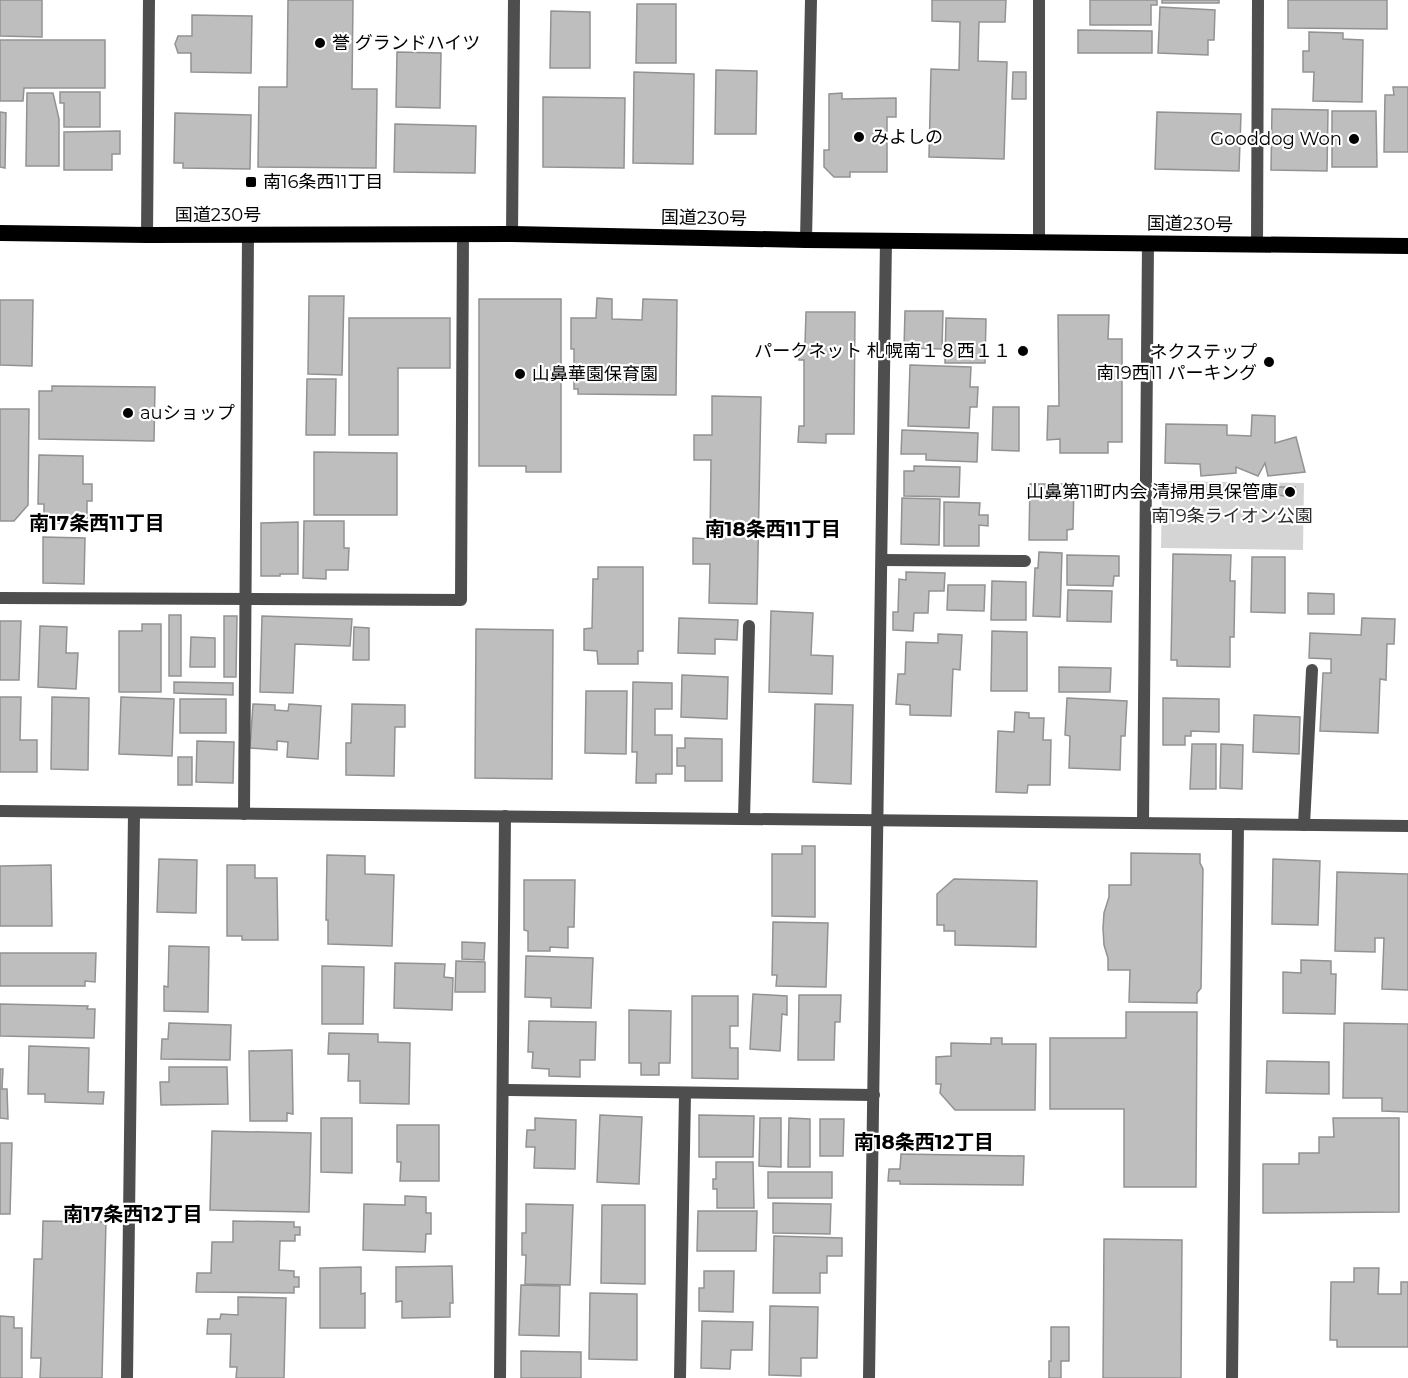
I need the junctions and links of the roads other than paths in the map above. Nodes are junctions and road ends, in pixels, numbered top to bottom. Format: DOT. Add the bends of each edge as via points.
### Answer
graph roads {
  1 [pos="149,0"];
  2 [pos="514,0"];
  3 [pos="811,0"];
  4 [pos="1039,0"];
  5 [pos="1258,0"];
  6 [pos="0,233"];
  7 [pos="463,234"];
  8 [pos="512,234"];
  9 [pos="147,235"];
  10 [pos="248,235"];
  11 [pos="806,240"];
  12 [pos="886,240"];
  13 [pos="1039,241"];
  14 [pos="1148,243"];
  15 [pos="1257,244"];
  16 [pos="1408,246"];
  17 [pos="882,560"];
  18 [pos="1025,561"];
  19 [pos="0,598"];
  20 [pos="246,599"];
  21 [pos="749,627"];
  22 [pos="1312,670"];
  23 [pos="0,811"];
  24 [pos="134,813"];
  25 [pos="244,814"];
  26 [pos="505,816"];
  27 [pos="744,819"];
  28 [pos="878,820"];
  29 [pos="1143,823"];
  30 [pos="1238,824"];
  31 [pos="1304,825"];
  32 [pos="1408,826"];
  33 [pos="502,1090"];
  34 [pos="685,1092"];
  35 [pos="874,1095"];
  36 [pos="128,1378"];
  37 [pos="500,1378"];
  38 [pos="680,1378"];
  39 [pos="869,1378"];
  40 [pos="1232,1378"];
  1 -- 9 [label="street"];
  2 -- 8 [label="street"];
  3 -- 11 [label="street"];
  4 -- 13 [label="street"];
  5 -- 15 [label="street"];
  6 -- 9 [label="highway, 国道230号"];
  7 -- 8 [label="highway, 国道230号"];
  7 -- 10 [label="highway, 国道230号"];
  7 -- 20 [label="street" via="461,600"];
  8 -- 11 [label="highway, 国道230号"];
  9 -- 10 [label="highway, 国道230号"];
  10 -- 20 [label="street"];
  11 -- 12 [label="highway, 国道230号"];
  12 -- 13 [label="highway, 国道230号"];
  12 -- 17 [label="street"];
  13 -- 14 [label="highway, 国道230号"];
  14 -- 15 [label="highway, 国道230号"];
  14 -- 29 [label="street"];
  15 -- 16 [label="highway, 国道230号"];
  17 -- 18 [label="street"];
  17 -- 28 [label="street"];
  19 -- 20 [label="street"];
  20 -- 25 [label="street"];
  21 -- 27 [label="street"];
  22 -- 31 [label="street"];
  23 -- 24 [label="street"];
  24 -- 25 [label="street"];
  24 -- 36 [label="street"];
  25 -- 26 [label="street"];
  26 -- 27 [label="street"];
  26 -- 33 [label="street"];
  27 -- 28 [label="street"];
  28 -- 29 [label="street"];
  28 -- 35 [label="street"];
  29 -- 30 [label="street"];
  30 -- 31 [label="street"];
  30 -- 40 [label="street"];
  31 -- 32 [label="street"];
  33 -- 34 [label="street"];
  33 -- 37 [label="street"];
  34 -- 35 [label="street"];
  34 -- 38 [label="street"];
  35 -- 39 [label="street"];
}
